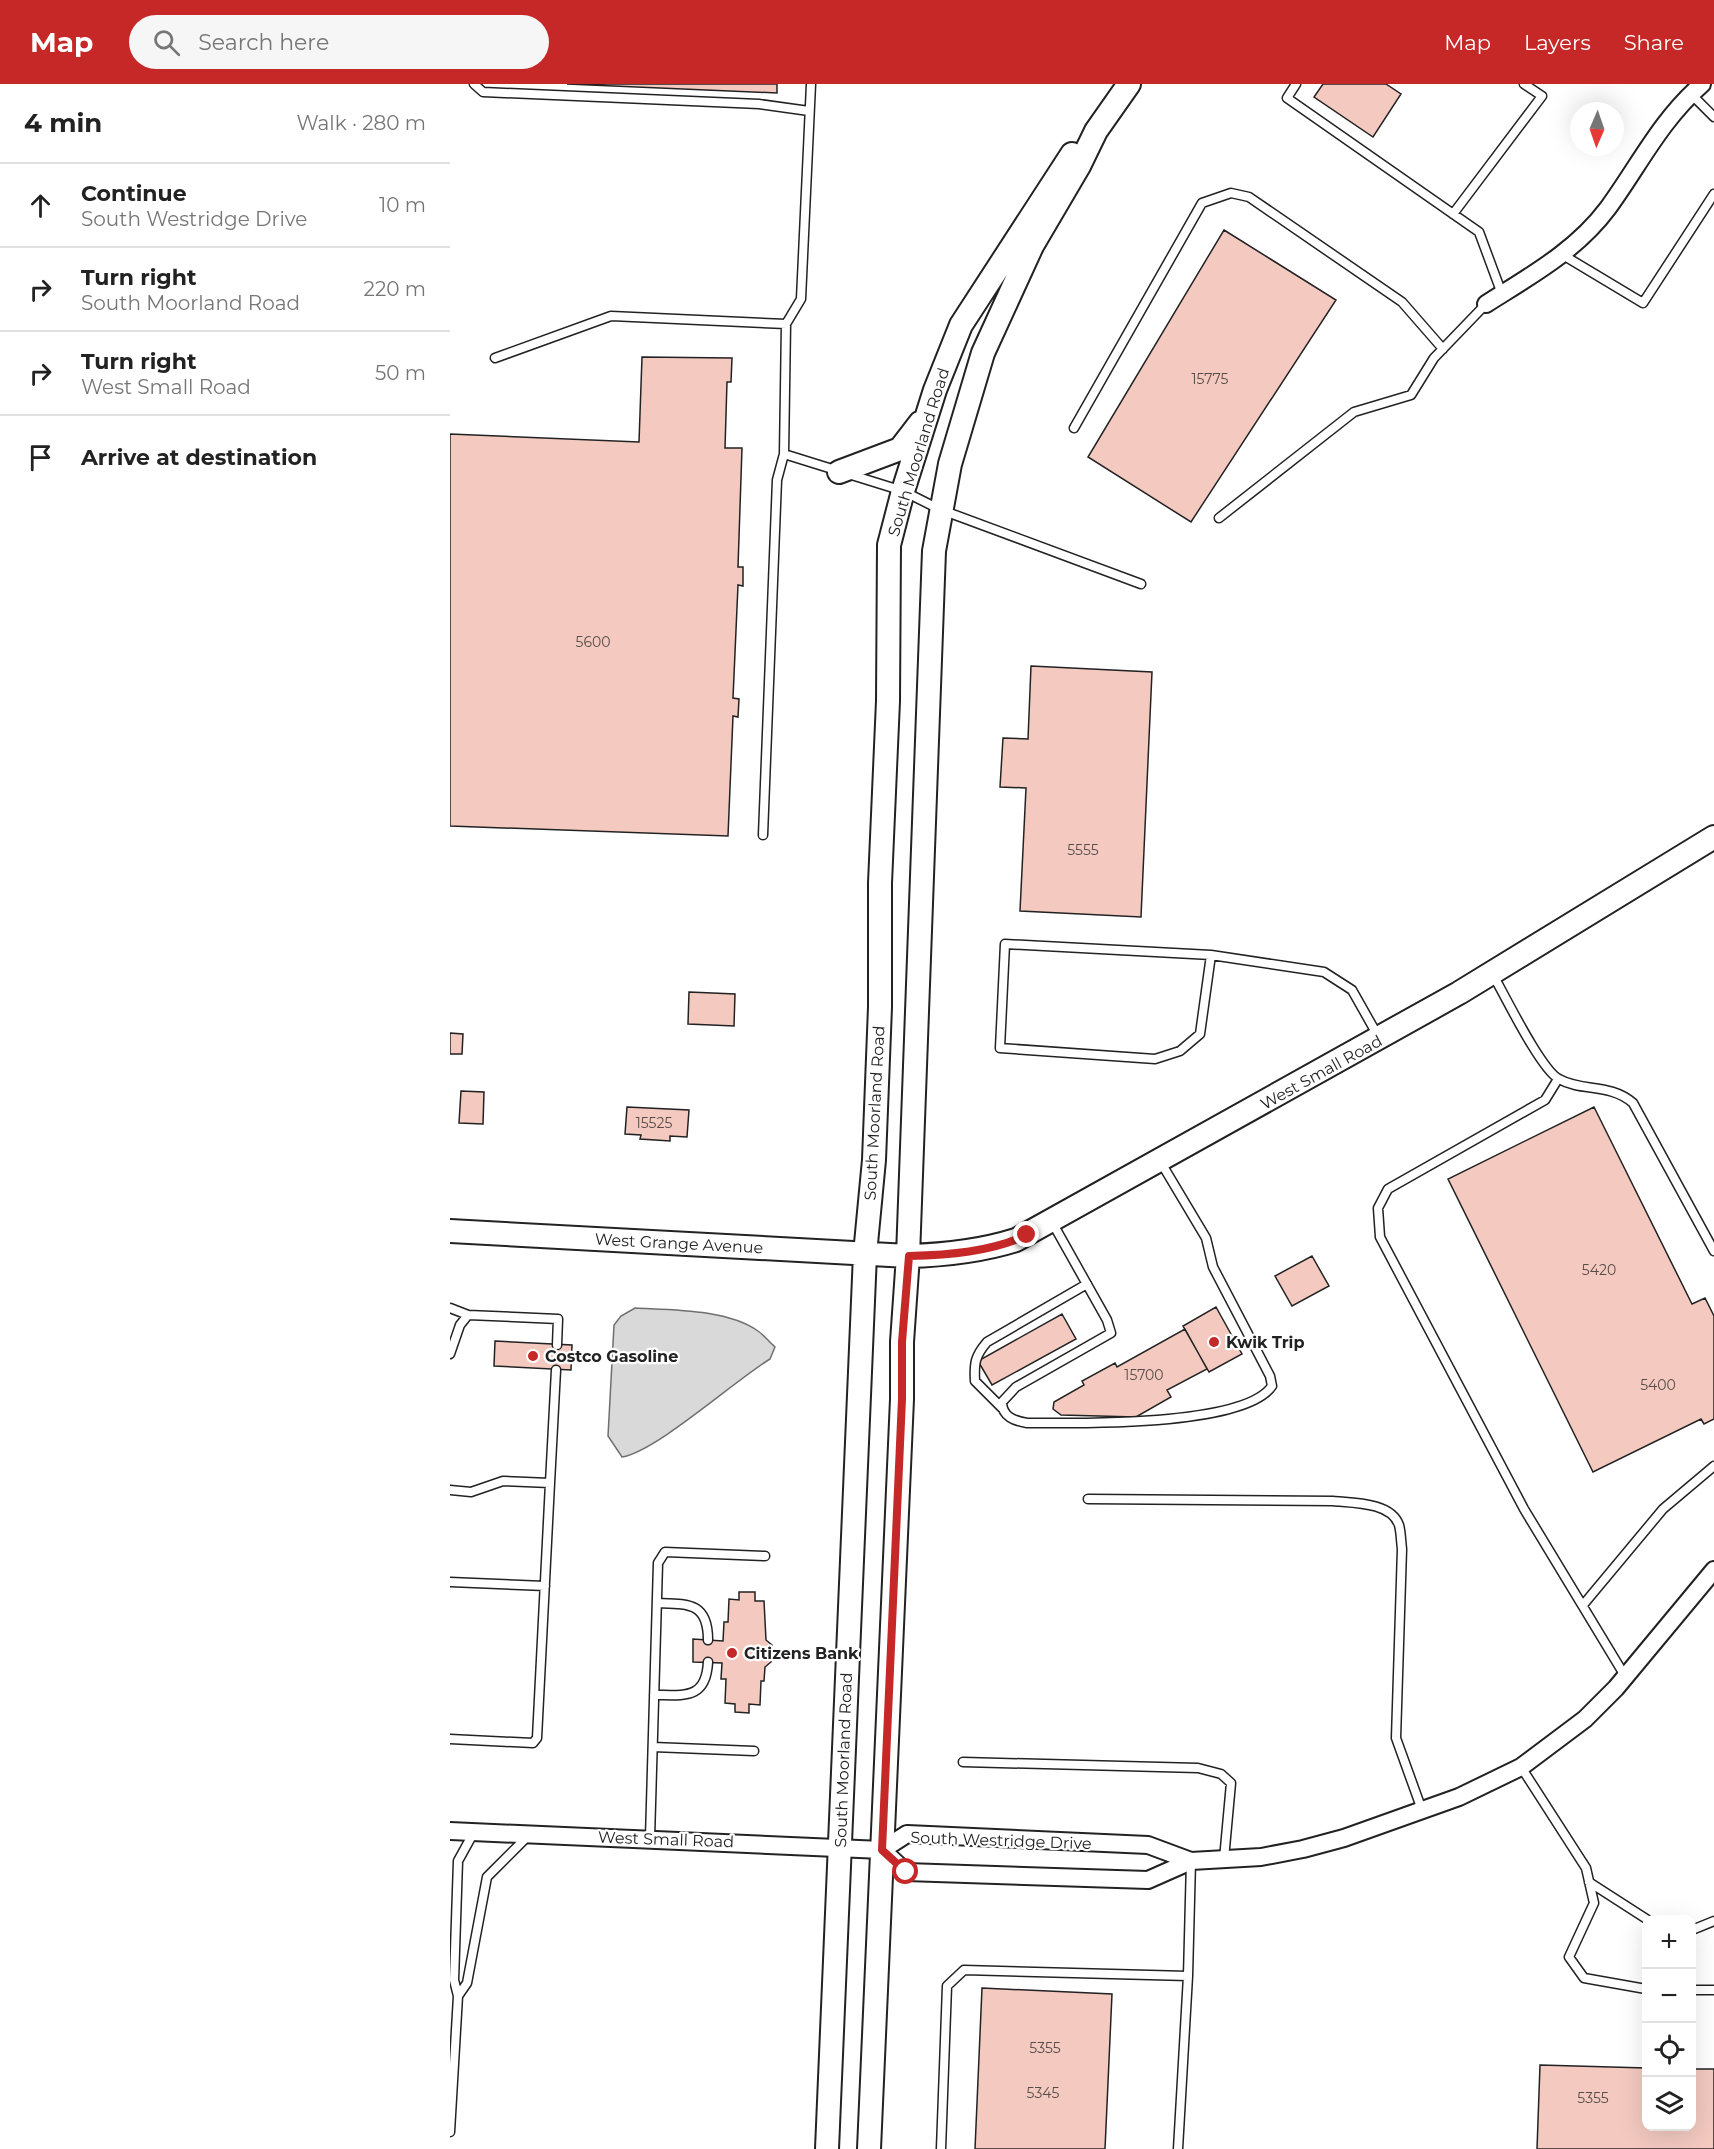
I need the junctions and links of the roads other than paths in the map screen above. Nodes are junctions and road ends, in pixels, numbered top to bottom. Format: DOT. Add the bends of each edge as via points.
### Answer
graph roads {
  1 [pos="474,84"];
  2 [pos="811,84"];
  3 [pos="1129,84"];
  4 [pos="1296,84"];
  5 [pos="1524,84"];
  6 [pos="1697,89"];
  7 [pos="809,111"];
  8 [pos="1714,117"];
  9 [pos="1096,131"];
  10 [pos="1714,194"];
  11 [pos="1453,214"];
  12 [pos="1563,255"];
  13 [pos="1502,294"];
  14 [pos="1486,304"];
  15 [pos="786,324"];
  16 [pos="1443,349"];
  17 [pos="495,358"];
  18 [pos="930,410"];
  19 [pos="1074,428"];
  20 [pos="784,454"];
  21 [pos="839,472"];
  22 [pos="903,491"];
  23 [pos="939,509"];
  24 [pos="1219,518"];
  25 [pos="1141,584"];
  26 [pos="763,835"];
  27 [pos="1714,837"];
  28 [pos="1211,955"];
  29 [pos="1492,973"];
  30 [pos="1380,1039"];
  31 [pos="1558,1079"];
  32 [pos="1160,1161"];
  33 [pos="1052,1221"];
  34 [pos="450,1231"];
  35 [pos="1714,1249"];
  36 [pos="865,1254"];
  37 [pos="909,1256"];
  38 [pos="1087,1284"];
  39 [pos="450,1308"];
  40 [pos="468,1315"];
  41 [pos="557,1345"];
  42 [pos="450,1354"];
  43 [pos="556,1370"];
  44 [pos="1002,1408"];
  45 [pos="1714,1466"];
  46 [pos="550,1483"];
  47 [pos="450,1490"];
  48 [pos="1088,1499"];
  49 [pos="765,1556"];
  50 [pos="1714,1570"];
  51 [pos="450,1582"];
  52 [pos="545,1586"];
  53 [pos="657,1603"];
  54 [pos="1582,1605"];
  55 [pos="708,1640"];
  56 [pos="708,1662"];
  57 [pos="1625,1676"];
  58 [pos="654,1695"];
  59 [pos="450,1739"];
  60 [pos="653,1747"];
  61 [pos="754,1751"];
  62 [pos="963,1762"];
  63 [pos="1521,1767"];
  64 [pos="1422,1810"];
  65 [pos="450,1831"];
  66 [pos="474,1832"];
  67 [pos="530,1834"];
  68 [pos="650,1838"];
  69 [pos="839,1846"];
  70 [pos="882,1850"];
  71 [pos="1224,1859"];
  72 [pos="1191,1861"];
  73 [pos="1589,1882"];
  74 [pos="1642,1916"];
  75 [pos="1714,1921"];
  76 [pos="1696,1928"];
  77 [pos="1188,1976"];
  78 [pos="1642,1988"];
  79 [pos="1696,1990"];
  80 [pos="1714,1990"];
  81 [pos="458,1996"];
  82 [pos="453,2028"];
  83 [pos="450,2132"];
  84 [pos="827,2149"];
  85 [pos="869,2149"];
  86 [pos="941,2149"];
  87 [pos="1178,2149"];
  1 -- 7 [label="lane" via="483,92 759,104"];
  2 -- 7 [label="lane"];
  3 -- 9 [label="main road, South Moorland Road"];
  4 -- 11 [label="lane" via="1287,98"];
  5 -- 11 [label="lane" via="1542,96"];
  6 -- 8 [label="lane"];
  6 -- 12 [label="street" via="1659,129 1607,209"];
  7 -- 15 [label="lane" via="801,299"];
  9 -- 18 [label="main road, South Moorland Road" via="1066,159 961,325"];
  9 -- 23 [label="main road, South Moorland Road" via="1015,279 983,353 966,402"];
  10 -- 12 [label="lane" via="1643,303"];
  11 -- 13 [label="lane" via="1479,232"];
  12 -- 13 [label="street"];
  13 -- 14 [label="street"];
  14 -- 16 [label="lane"];
  15 -- 17 [label="lane" via="611,316"];
  15 -- 20 [label="lane"];
  16 -- 19 [label="lane" via="1402,302 1249,197 1231,193 1202,203"];
  16 -- 24 [label="lane" via="1411,395 1354,412"];
  18 -- 21 [label="main road" via="900,449"];
  18 -- 22 [label="main road, South Moorland Road"];
  20 -- 21 [label="lane"];
  20 -- 26 [label="lane" via="777,480"];
  21 -- 22 [label="lane"];
  22 -- 23 [label="lane"];
  22 -- 36 [label="main road, South Moorland Road" via="889,556 880,1007 874,1160"];
  23 -- 25 [label="lane"];
  23 -- 37 [label="main road, South Moorland Road" via="934,550"];
  27 -- 29 [label="main road, West Small Road"];
  28 -- 28 [label="lane" via="1200,1034 1180,1051 1155,1059 1000,1048 1005,944"];
  28 -- 30 [label="lane" via="1324,972 1352,990"];
  29 -- 30 [label="main road, West Small Road"];
  29 -- 31 [label="lane" via="1542,1060"];
  30 -- 32 [label="main road, West Small Road"];
  31 -- 35 [label="lane" via="1622,1093 1633,1102"];
  31 -- 54 [label="lane" via="1545,1100 1388,1189 1378,1208 1380,1237 1524,1509"];
  32 -- 33 [label="main road, West Small Road"];
  32 -- 44 [label="lane" via="1206,1238 1213,1267 1272,1386 1266,1395 1242,1406 1155,1422 1027,1423 1015,1421"];
  33 -- 37 [label="main road, West Small Road" via="995,1246"];
  33 -- 38 [label="lane"];
  34 -- 36 [label="main road, West Grange Avenue"];
  36 -- 37 [label="main road, West Grange Avenue"];
  36 -- 69 [label="main road, South Moorland Road"];
  37 -- 70 [label="main road, South Moorland Road" via="902,1342"];
  38 -- 44 [label="lane" via="1111,1333 1016,1387 1006,1394"];
  38 -- 44 [label="lane" via="987,1342 977,1354 975,1381"];
  39 -- 40 [label="lane"];
  40 -- 41 [label="lane" via="558,1319"];
  40 -- 42 [label="lane"];
  43 -- 46 [label="lane"];
  45 -- 54 [label="lane" via="1663,1509"];
  46 -- 47 [label="lane" via="502,1481 471,1492"];
  46 -- 52 [label="lane"];
  48 -- 64 [label="lane" via="1333,1501 1388,1511 1399,1524 1402,1549 1396,1738"];
  49 -- 53 [label="lane" via="665,1552 658,1563"];
  50 -- 57 [label="street, South Westridge Drive"];
  51 -- 52 [label="lane"];
  52 -- 59 [label="lane" via="537,1738 533,1743"];
  53 -- 55 [label="lane" via="693,1606 704,1613"];
  53 -- 58 [label="lane"];
  54 -- 57 [label="lane"];
  56 -- 58 [label="lane" via="702,1687 691,1694"];
  57 -- 63 [label="street, South Westridge Drive" via="1585,1719"];
  58 -- 60 [label="lane"];
  60 -- 61 [label="lane"];
  60 -- 68 [label="lane"];
  62 -- 71 [label="lane" via="1198,1768 1221,1774 1231,1783"];
  63 -- 64 [label="street, South Westridge Drive" via="1491,1784"];
  63 -- 73 [label="lane" via="1586,1868"];
  64 -- 71 [label="street, South Westridge Drive" via="1303,1849"];
  65 -- 66 [label="street, West Small Road"];
  66 -- 67 [label="street, West Small Road"];
  66 -- 81 [label="lane" via="458,1861 454,1980"];
  67 -- 68 [label="street, West Small Road"];
  67 -- 81 [label="lane" via="487,1877 468,1983"];
  68 -- 69 [label="street, West Small Road"];
  69 -- 70 [label="street, West Small Road"];
  69 -- 84 [label="main road, South Moorland Road"];
  70 -- 72 [label="street, South Westridge Drive" via="907,1833 1148,1845"];
  70 -- 72 [label="street, South Westridge Drive" via="906,1872 1148,1880"];
  70 -- 85 [label="main road, South Moorland Road"];
  71 -- 72 [label="street, South Westridge Drive"];
  72 -- 77 [label="lane"];
  73 -- 74 [label="lane"];
  73 -- 78 [label="lane" via="1594,1903 1569,1957 1584,1978"];
  75 -- 76 [label="lane"];
  77 -- 86 [label="lane" via="964,1970 947,1986"];
  77 -- 87 [label="lane"];
  79 -- 80 [label="lane"];
  81 -- 82 [label="lane"];
  82 -- 83 [label="lane"];
}
